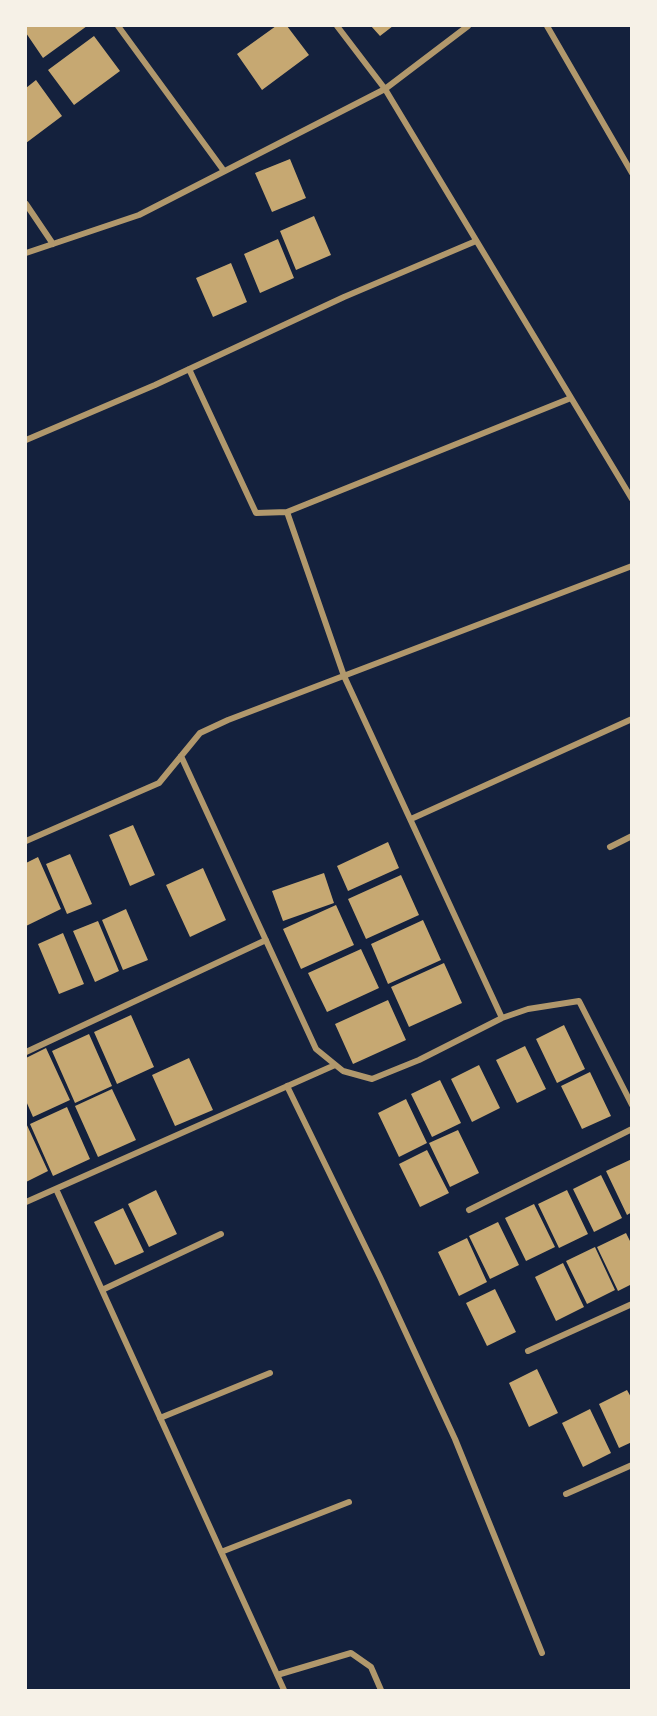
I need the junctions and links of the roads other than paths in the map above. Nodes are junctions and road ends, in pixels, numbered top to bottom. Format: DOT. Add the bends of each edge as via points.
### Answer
graph roads {
  1 [pos="118,26"];
  2 [pos="337,26"];
  3 [pos="468,26"];
  4 [pos="547,26"];
  5 [pos="385,88"];
  6 [pos="224,171"];
  7 [pos="632,173"];
  8 [pos="26,204"];
  9 [pos="476,241"];
  10 [pos="53,244"];
  11 [pos="26,253"];
  12 [pos="189,369"];
  13 [pos="571,398"];
  14 [pos="26,440"];
  15 [pos="632,499"];
  16 [pos="287,512"];
  17 [pos="632,567"];
  18 [pos="344,676"];
  19 [pos="632,719"];
  20 [pos="181,756"];
  21 [pos="411,819"];
  22 [pos="632,836"];
  23 [pos="26,841"];
  24 [pos="609,848"];
  25 [pos="266,940"];
  26 [pos="502,1018"];
  27 [pos="26,1052"];
  28 [pos="335,1065"];
  29 [pos="287,1086"];
  30 [pos="632,1105"];
  31 [pos="632,1129"];
  32 [pos="56,1189"];
  33 [pos="26,1202"];
  34 [pos="469,1210"];
  35 [pos="221,1234"];
  36 [pos="102,1290"];
  37 [pos="632,1304"];
  38 [pos="528,1351"];
  39 [pos="270,1373"];
  40 [pos="160,1418"];
  41 [pos="632,1465"];
  42 [pos="566,1494"];
  43 [pos="349,1502"];
  44 [pos="221,1551"];
  45 [pos="542,1653"];
  46 [pos="277,1675"];
  47 [pos="284,1690"];
  48 [pos="381,1690"];
  1 -- 6 [label="street"];
  2 -- 5 [label="street"];
  3 -- 5 [label="street"];
  4 -- 7 [label="street"];
  5 -- 6 [label="street"];
  5 -- 9 [label="street"];
  6 -- 10 [label="street" via="139,214"];
  8 -- 10 [label="street"];
  9 -- 12 [label="street"];
  9 -- 13 [label="street"];
  10 -- 11 [label="street"];
  12 -- 14 [label="street"];
  12 -- 16 [label="street" via="256,513"];
  13 -- 15 [label="street"];
  13 -- 16 [label="street"];
  16 -- 18 [label="street"];
  17 -- 18 [label="street"];
  18 -- 20 [label="street" via="200,733"];
  18 -- 21 [label="street"];
  19 -- 21 [label="street"];
  20 -- 23 [label="street" via="159,783"];
  20 -- 25 [label="street"];
  21 -- 26 [label="street"];
  22 -- 24 [label="street"];
  25 -- 27 [label="street"];
  25 -- 28 [label="street" via="316,1049"];
  26 -- 28 [label="street" via="372,1079"];
  26 -- 30 [label="street" via="579,1000"];
  28 -- 29 [label="street"];
  29 -- 32 [label="street"];
  29 -- 45 [label="street" via="455,1439"];
  31 -- 34 [label="street"];
  32 -- 33 [label="street"];
  32 -- 36 [label="street"];
  35 -- 36 [label="street"];
  36 -- 40 [label="street"];
  37 -- 38 [label="street"];
  39 -- 40 [label="street"];
  40 -- 44 [label="street"];
  41 -- 42 [label="street"];
  43 -- 44 [label="street"];
  44 -- 46 [label="street"];
  46 -- 47 [label="street"];
  46 -- 48 [label="street" via="351,1653 371,1667"];
}
